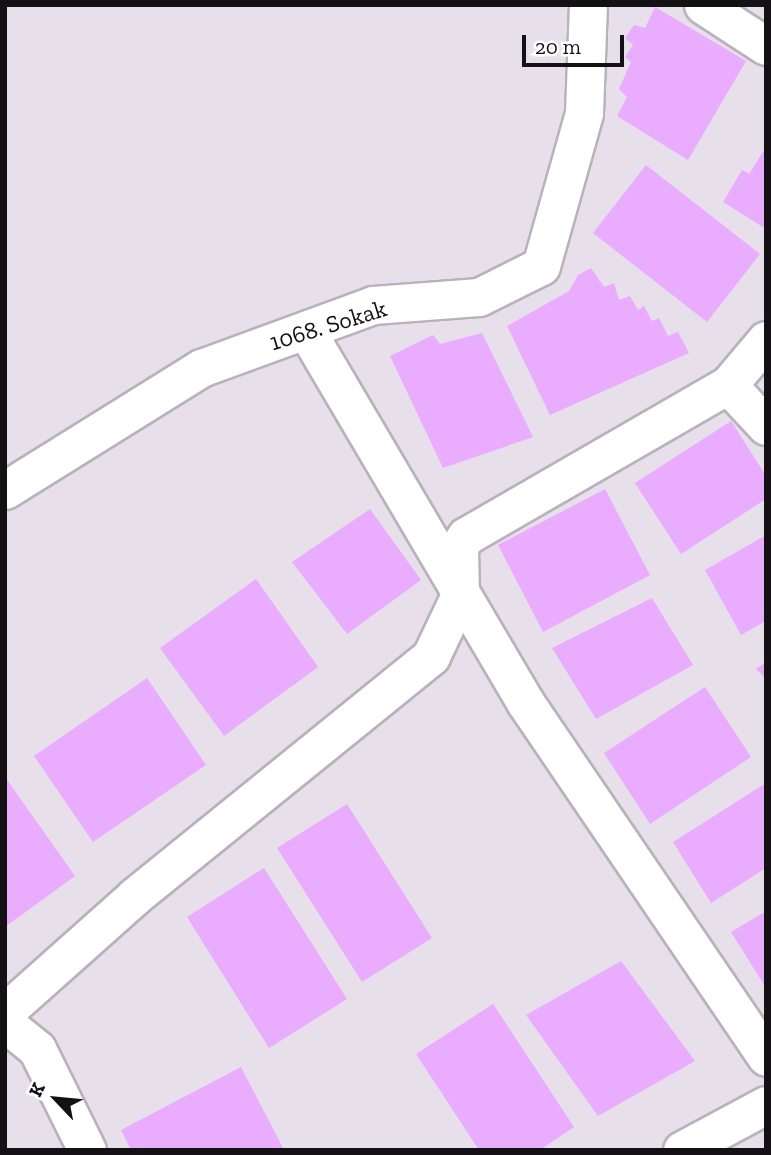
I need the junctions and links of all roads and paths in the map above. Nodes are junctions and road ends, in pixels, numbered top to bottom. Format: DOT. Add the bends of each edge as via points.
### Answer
graph roads {
  1 [pos="588,5"];
  2 [pos="703,5"];
  3 [pos="766,46"];
  4 [pos="306,330"];
  5 [pos="766,340"];
  6 [pos="728,385"];
  7 [pos="766,426"];
  8 [pos="5,490"];
  9 [pos="460,595"];
  10 [pos="5,1012"];
  11 [pos="5,1023"];
  12 [pos="766,1056"];
  13 [pos="766,1105"];
  14 [pos="87,1150"];
  15 [pos="682,1150"];
  1 -- 4 [label="street, 1068. Sokak" via="584,113 541,266 479,297 373,305"];
  2 -- 3 [label="street"];
  4 -- 8 [label="street, 1068. Sokak" via="201,368"];
  4 -- 9 [label="street"];
  5 -- 6 [label="street"];
  6 -- 7 [label="street"];
  6 -- 9 [label="street" via="466,536 459,546"];
  9 -- 10 [label="street" via="430,656 135,895"];
  9 -- 12 [label="street" via="524,702"];
  11 -- 14 [label="street" via="37,1049"];
  13 -- 15 [label="street"];
}
